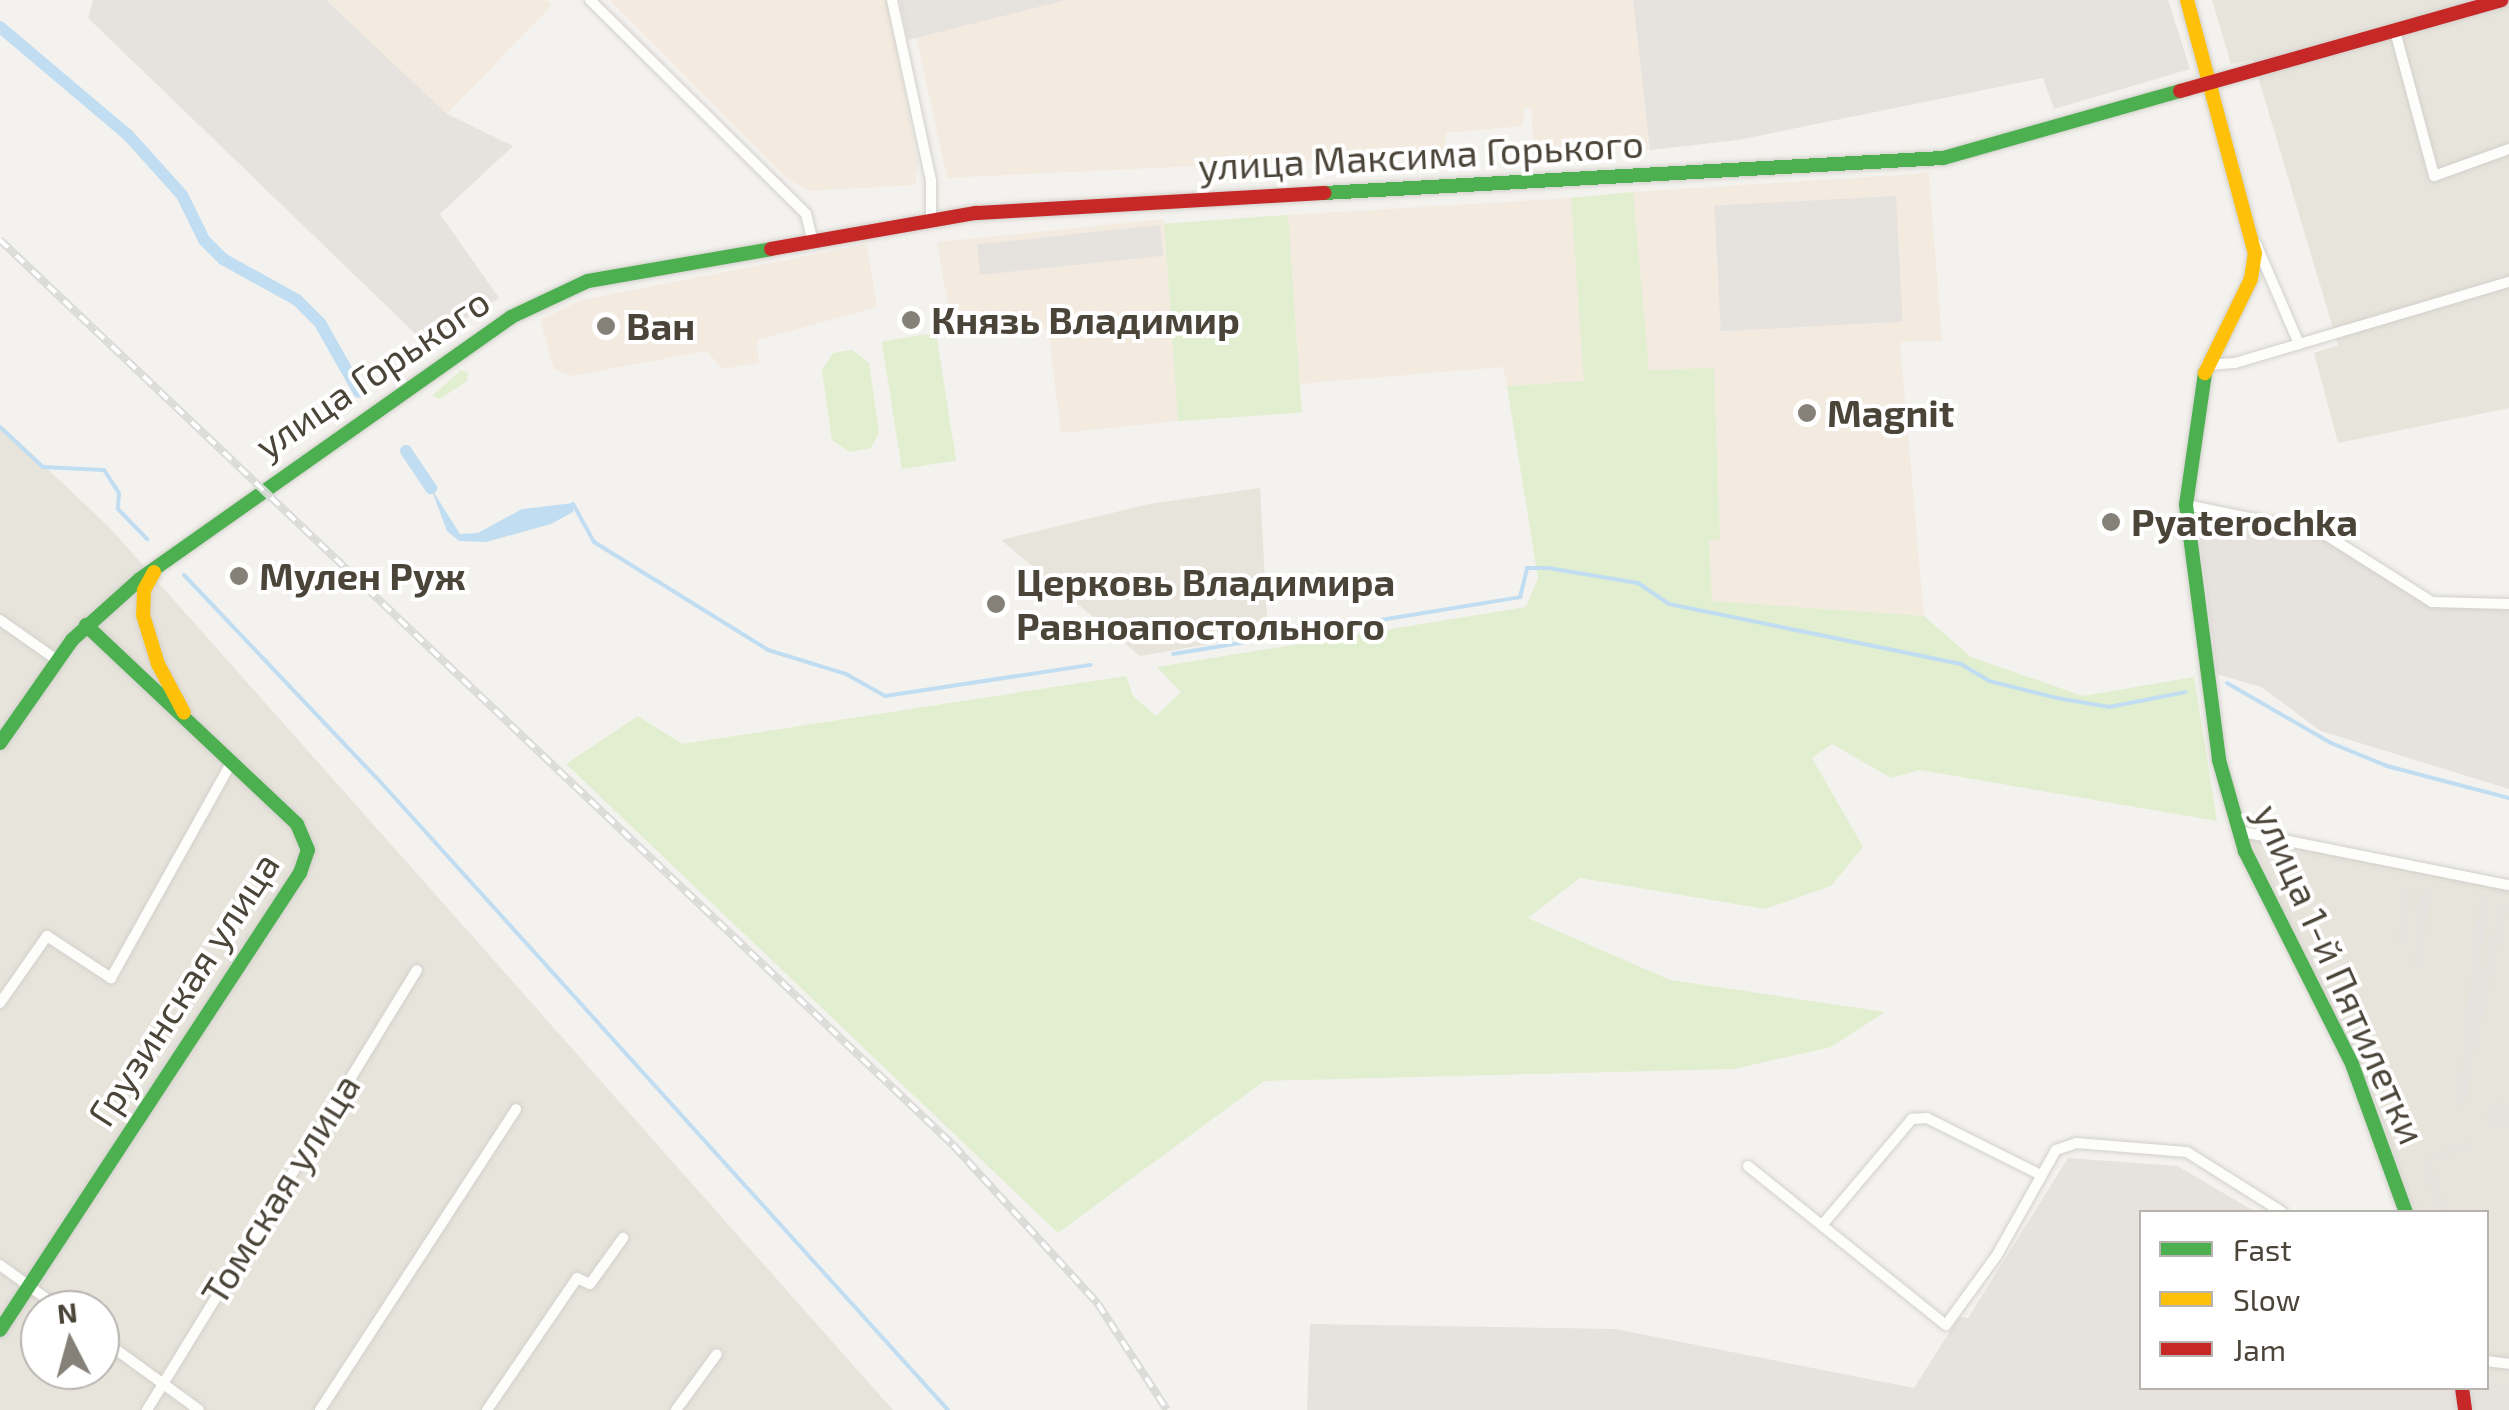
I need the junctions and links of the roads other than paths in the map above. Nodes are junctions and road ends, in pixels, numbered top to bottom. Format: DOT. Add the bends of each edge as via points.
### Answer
graph roads {
  1 [pos="590,0"];
  2 [pos="892,0"];
  3 [pos="2188,0"];
  4 [pos="2502,0"];
  5 [pos="2396,31"];
  6 [pos="2212,87"];
  7 [pos="2509,149"];
  8 [pos="931,218"];
  9 [pos="2253,236"];
  10 [pos="812,238"];
  11 [pos="629,270"];
  12 [pos="2509,282"];
  13 [pos="2299,344"];
  14 [pos="2206,364"];
  15 [pos="2186,505"];
  16 [pos="166,558"];
  17 [pos="2509,604"];
  18 [pos="0,620"];
  19 [pos="86,625"];
  20 [pos="57,660"];
  21 [pos="202,738"];
  22 [pos="0,743"];
  23 [pos="230,765"];
  24 [pos="2238,830"];
  25 [pos="2509,885"];
  26 [pos="418,970"];
  27 [pos="0,1003"];
  28 [pos="516,1109"];
  29 [pos="1748,1166"];
  30 [pos="2041,1175"];
  31 [pos="2279,1210"];
  32 [pos="2405,1210"];
  33 [pos="1823,1224"];
  34 [pos="622,1238"];
  35 [pos="0,1265"];
  36 [pos="29,1286"];
  37 [pos="34,1290"];
  38 [pos="0,1330"];
  39 [pos="120,1353"];
  40 [pos="718,1354"];
  41 [pos="158,1382"];
  42 [pos="146,1410"];
  43 [pos="199,1410"];
  44 [pos="320,1410"];
  45 [pos="487,1410"];
  46 [pos="676,1410"];
  1 -- 10 [label="street" via="806,214"];
  2 -- 8 [label="street" via="932,181"];
  3 -- 6 [label="main road, улица 1-й Пятилетки"];
  4 -- 5 [label="main road, улица Максима Горького"];
  5 -- 6 [label="main road, улица Максима Горького"];
  5 -- 7 [label="street" via="2434,176"];
  6 -- 8 [label="main road, улица Максима Горького" via="2013,143 1914,162"];
  6 -- 9 [label="main road, улица 1-й Пятилетки"];
  8 -- 10 [label="main road, улица Максима Горького"];
  9 -- 13 [label="street, улица 1-й Пятилетки"];
  9 -- 14 [label="main road, улица 1-й Пятилетки" via="2251,279"];
  10 -- 11 [label="main road, улица Максима Горького"];
  11 -- 16 [label="main road, улица Горького" via="561,291 512,317"];
  12 -- 13 [label="street"];
  13 -- 14 [label="street"];
  14 -- 15 [label="main road, улица 1-й Пятилетки"];
  15 -- 17 [label="street" via="2323,533 2432,602"];
  15 -- 24 [label="main road, улица 1-й Пятилетки" via="2208,698"];
  16 -- 19 [label="main road"];
  16 -- 21 [label="main road" via="144,590 143,615 158,664"];
  18 -- 20 [label="street"];
  19 -- 20 [label="main road"];
  19 -- 21 [label="main road, Грузинская улица"];
  20 -- 22 [label="main road"];
  21 -- 23 [label="main road, Грузинская улица"];
  23 -- 27 [label="street" via="111,978 47,936"];
  23 -- 36 [label="main road, Грузинская улица" via="304,833 306,860"];
  24 -- 25 [label="street"];
  24 -- 32 [label="main road, улица 1-й Пятилетки" via="2352,1064"];
  26 -- 41 [label="street, Томская улица"];
  28 -- 44 [label="street"];
  29 -- 33 [label="street"];
  30 -- 31 [label="street" via="2056,1150 2076,1143 2152,1146 2187,1152"];
  30 -- 33 [label="street" via="1927,1118 1912,1119"];
  30 -- 33 [label="street" via="1997,1254 1946,1325"];
  34 -- 45 [label="street" via="590,1284 577,1278"];
  35 -- 36 [label="street"];
  36 -- 37 [label="street"];
  36 -- 38 [label="main road, Грузинская улица"];
  39 -- 41 [label="street"];
  40 -- 46 [label="street"];
  41 -- 42 [label="street, Томская улица"];
  41 -- 43 [label="street"];
}
